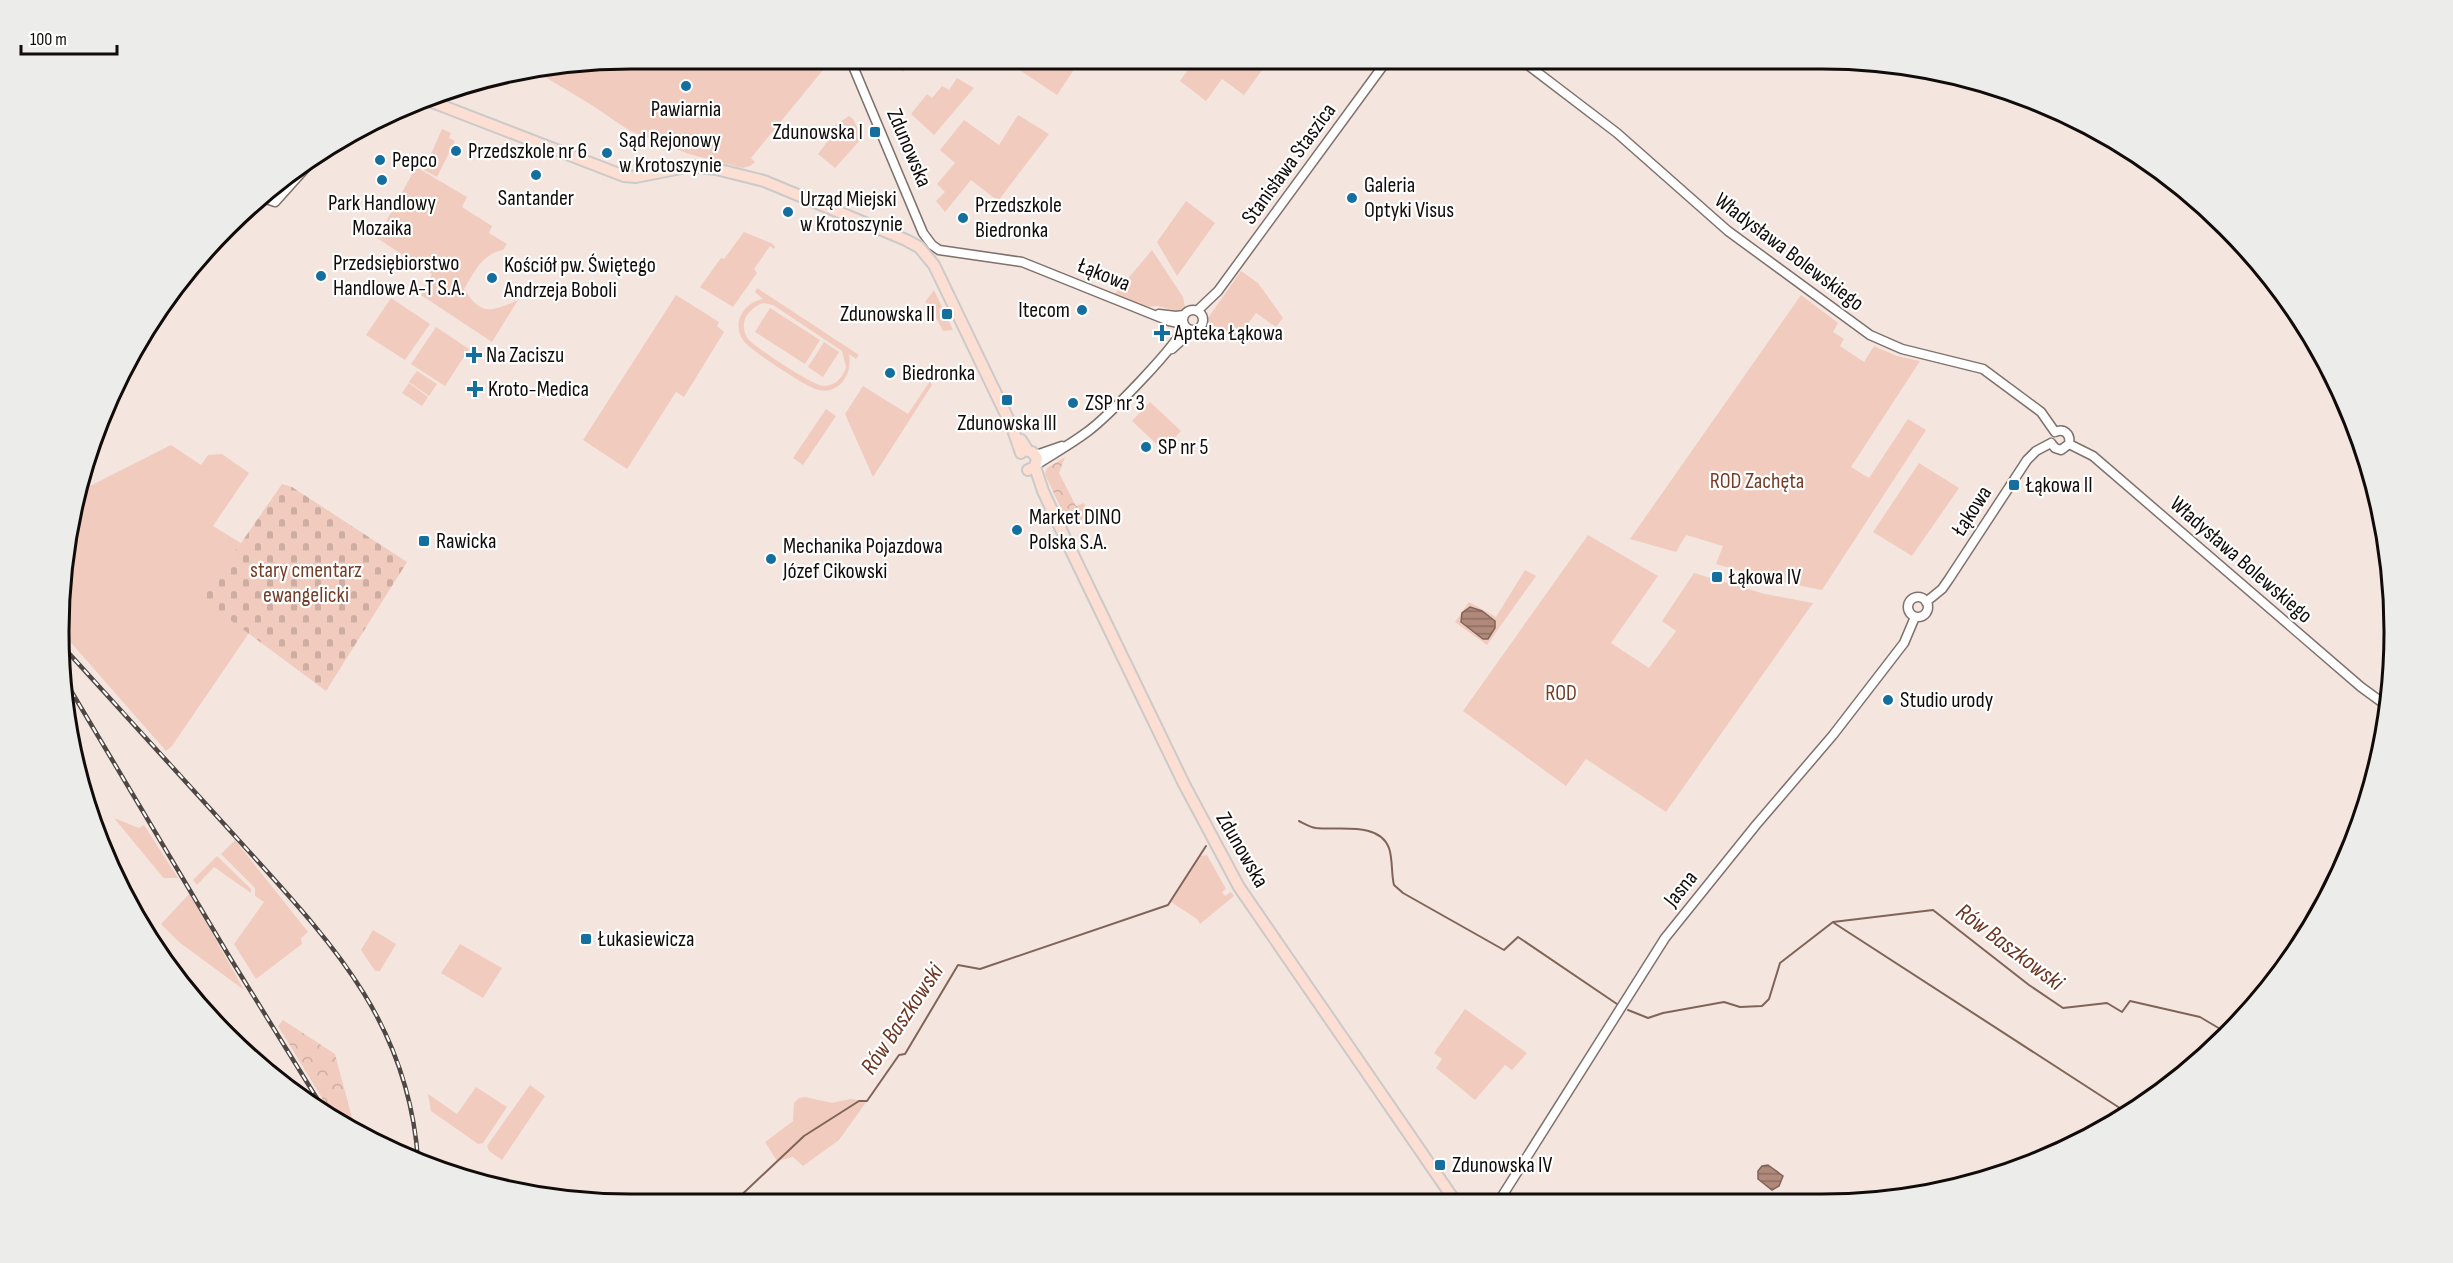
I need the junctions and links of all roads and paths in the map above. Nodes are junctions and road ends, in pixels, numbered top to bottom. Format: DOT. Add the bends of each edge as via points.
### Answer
graph roads {
  1 [pos="854,69"];
  2 [pos="1381,69"];
  3 [pos="1533,69"];
  4 [pos="437,104"];
  5 [pos="292,183"];
  6 [pos="271,201"];
  7 [pos="932,252"];
  8 [pos="1200,314"];
  9 [pos="1184,321"];
  10 [pos="1193,330"];
  11 [pos="1164,355"];
  12 [pos="2055,432"];
  13 [pos="2051,443"];
  14 [pos="2069,444"];
  15 [pos="1030,460"];
  16 [pos="1926,602"];
  17 [pos="1915,617"];
  18 [pos="2379,701"];
  19 [pos="1450,1194"];
  20 [pos="1503,1194"];
  1 -- 7 [label="street, Zdunowska"];
  2 -- 8 [label="street, Stanisława Staszica"];
  3 -- 12 [label="street, Władysława Bolewskiego" via="1617,133 1728,231 1870,335 1902,349 1985,370 2040,412"];
  4 -- 7 [label="main road" via="615,173 636,177 691,166 751,177"];
  5 -- 6 [label="street" via="275,202"];
  7 -- 9 [label="street, Łąkowa" via="1022,262 1168,321"];
  7 -- 15 [label="main road, Zdunowska" via="1011,427"];
  8 -- 9 [label="street" via="1190,310"];
  8 -- 10 [label="street" via="1200,327"];
  9 -- 10 [label="street, Łąkowa"];
  9 -- 11 [label="street" via="1182,331"];
  10 -- 11 [label="street"];
  11 -- 15 [label="street" via="1092,428"];
  12 -- 13 [label="street"];
  12 -- 14 [label="street" via="2067,433"];
  13 -- 14 [label="street" via="2061,450"];
  13 -- 16 [label="street, Łąkowa" via="2027,460 1949,579"];
  14 -- 18 [label="street, Władysława Bolewskiego" via="2089,453"];
  15 -- 19 [label="main road, Zdunowska" via="1035,483 1043,491 1189,794 1239,887"];
  16 -- 17 [label="street" via="1925,614"];
  16 -- 17 [label="street" via="1918,597 1910,602 1909,611"];
  17 -- 20 [label="street, Jasna" via="1904,643 1833,735 1665,938"];
}
